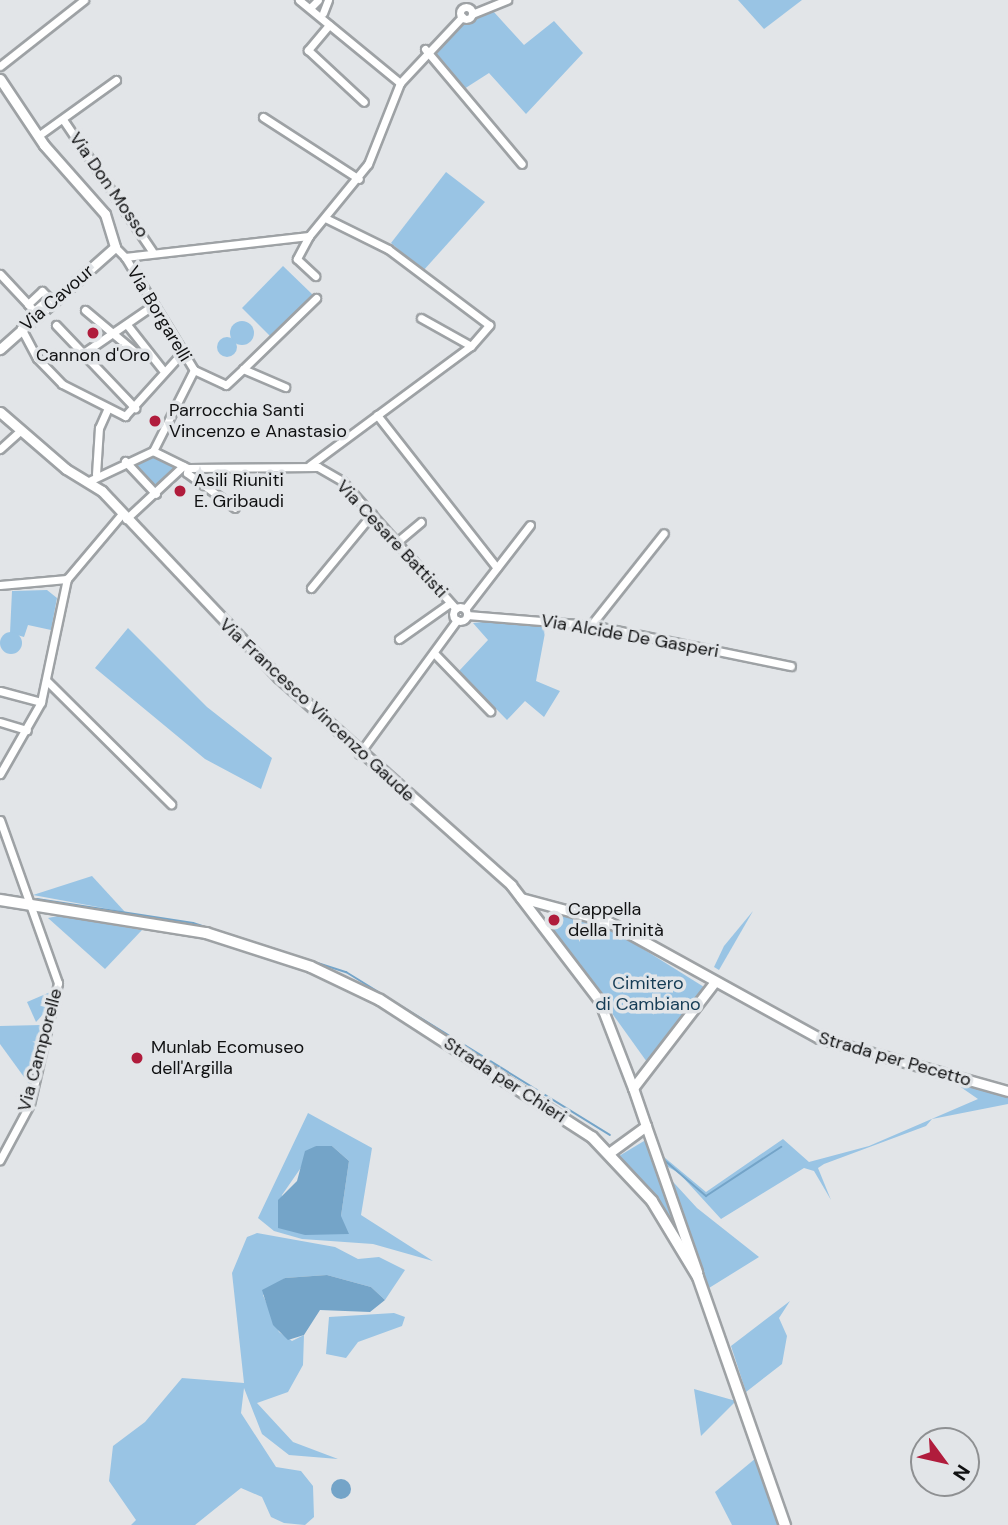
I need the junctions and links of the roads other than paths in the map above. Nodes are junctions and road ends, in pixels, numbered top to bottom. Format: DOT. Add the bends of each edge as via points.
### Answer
graph roads {
  1 [pos="84,0"];
  2 [pos="299,0"];
  3 [pos="318,0"];
  4 [pos="328,0"];
  5 [pos="508,0"];
  6 [pos="470,7"];
  7 [pos="310,8"];
  8 [pos="323,13"];
  9 [pos="330,25"];
  10 [pos="425,49"];
  11 [pos="0,66"];
  12 [pos="0,79"];
  13 [pos="116,80"];
  14 [pos="400,83"];
  15 [pos="364,102"];
  16 [pos="263,117"];
  17 [pos="64,121"];
  18 [pos="38,136"];
  19 [pos="522,164"];
  20 [pos="359,179"];
  21 [pos="327,219"];
  22 [pos="309,236"];
  23 [pos="115,247"];
  24 [pos="152,251"];
  25 [pos="125,257"];
  26 [pos="0,274"];
  27 [pos="315,276"];
  28 [pos="316,298"];
  29 [pos="50,299"];
  30 [pos="28,304"];
  31 [pos="152,306"];
  32 [pos="85,310"];
  33 [pos="35,313"];
  34 [pos="421,318"];
  35 [pos="56,325"];
  36 [pos="128,326"];
  37 [pos="21,328"];
  38 [pos="118,335"];
  39 [pos="471,346"];
  40 [pos="0,349"];
  41 [pos="85,352"];
  42 [pos="135,352"];
  43 [pos="181,354"];
  44 [pos="162,369"];
  45 [pos="243,369"];
  46 [pos="194,370"];
  47 [pos="285,387"];
  48 [pos="135,408"];
  49 [pos="107,410"];
  50 [pos="0,412"];
  51 [pos="377,415"];
  52 [pos="20,431"];
  53 [pos="0,449"];
  54 [pos="153,451"];
  55 [pos="125,461"];
  56 [pos="310,465"];
  57 [pos="186,467"];
  58 [pos="96,474"];
  59 [pos="87,482"];
  60 [pos="156,494"];
  61 [pos="235,508"];
  62 [pos="372,514"];
  63 [pos="124,516"];
  64 [pos="421,522"];
  65 [pos="530,525"];
  66 [pos="664,533"];
  67 [pos="397,542"];
  68 [pos="497,568"];
  69 [pos="67,579"];
  70 [pos="0,585"];
  71 [pos="311,588"];
  72 [pos="453,606"];
  73 [pos="466,612"];
  74 [pos="457,620"];
  75 [pos="591,625"];
  76 [pos="400,639"];
  77 [pos="434,653"];
  78 [pos="791,666"];
  79 [pos="47,681"];
  80 [pos="0,691"];
  81 [pos="41,702"];
  82 [pos="490,711"];
  83 [pos="0,722"];
  84 [pos="27,730"];
  85 [pos="359,754"];
  86 [pos="0,774"];
  87 [pos="171,803"];
  88 [pos="0,820"];
  89 [pos="521,898"];
  90 [pos="0,900"];
  91 [pos="33,905"];
  92 [pos="714,983"];
  93 [pos="633,1088"];
  94 [pos="1008,1091"];
  95 [pos="646,1126"];
  96 [pos="609,1153"];
  97 [pos="0,1160"];
  98 [pos="698,1277"];
  99 [pos="785,1525"];
  1 -- 11 [label="street"];
  2 -- 7 [label="street"];
  3 -- 7 [label="street"];
  4 -- 8 [label="street"];
  5 -- 6 [label="street"];
  6 -- 10 [label="street"];
  7 -- 8 [label="street"];
  7 -- 9 [label="street"];
  8 -- 9 [label="street"];
  9 -- 14 [label="street"];
  9 -- 15 [label="street" via="308,50"];
  10 -- 14 [label="street"];
  10 -- 19 [label="street"];
  12 -- 18 [label="street"];
  13 -- 17 [label="street"];
  14 -- 20 [label="street"];
  16 -- 20 [label="street"];
  17 -- 18 [label="street"];
  17 -- 24 [label="street, Via Don Mosso"];
  18 -- 23 [label="street" via="105,214"];
  20 -- 21 [label="street"];
  21 -- 22 [label="street"];
  21 -- 39 [label="street" via="388,249 488,321"];
  22 -- 24 [label="street"];
  22 -- 27 [label="street" via="297,259"];
  23 -- 25 [label="street, Via Borgarelli"];
  23 -- 29 [label="street, Via Cavour"];
  24 -- 25 [label="street"];
  25 -- 31 [label="street, Via Borgarelli"];
  26 -- 30 [label="street"];
  28 -- 45 [label="street"];
  29 -- 30 [label="street" via="42,291"];
  29 -- 33 [label="street, Via Cavour"];
  30 -- 33 [label="street"];
  31 -- 36 [label="street"];
  31 -- 43 [label="street, Via Borgarelli"];
  32 -- 38 [label="street"];
  33 -- 37 [label="street, Via Cavour"];
  34 -- 39 [label="street"];
  35 -- 41 [label="street"];
  36 -- 38 [label="street"];
  36 -- 44 [label="street"];
  37 -- 40 [label="street, Via Cavour"];
  37 -- 49 [label="street" via="46,371"];
  38 -- 41 [label="street" via="104,334"];
  38 -- 42 [label="street"];
  39 -- 51 [label="street"];
  41 -- 48 [label="street"];
  43 -- 44 [label="street"];
  43 -- 46 [label="street, Via Borgarelli"];
  44 -- 48 [label="street"];
  45 -- 46 [label="street" via="226,385"];
  45 -- 47 [label="street"];
  46 -- 54 [label="street"];
  48 -- 49 [label="street" via="125,416"];
  49 -- 58 [label="street" via="99,428"];
  50 -- 52 [label="street, Via Francesco Vincenzo Gaude"];
  51 -- 56 [label="street"];
  51 -- 68 [label="street"];
  52 -- 53 [label="street"];
  52 -- 59 [label="street, Via Francesco Vincenzo Gaude"];
  54 -- 55 [label="street"];
  54 -- 57 [label="street, Via Cesare Battisti"];
  55 -- 58 [label="street"];
  55 -- 60 [label="street"];
  56 -- 57 [label="street, Via Cesare Battisti"];
  56 -- 62 [label="street, Via Cesare Battisti" via="342,481"];
  57 -- 60 [label="street"];
  57 -- 61 [label="street" via="187,473"];
  58 -- 59 [label="street"];
  59 -- 63 [label="street, Via Francesco Vincenzo Gaude"];
  60 -- 63 [label="street"];
  62 -- 67 [label="street, Via Cesare Battisti"];
  62 -- 71 [label="street"];
  63 -- 69 [label="street"];
  63 -- 85 [label="street, Via Francesco Vincenzo Gaude"];
  64 -- 67 [label="street"];
  65 -- 68 [label="street"];
  66 -- 75 [label="street"];
  67 -- 72 [label="street, Via Cesare Battisti"];
  68 -- 73 [label="street"];
  69 -- 70 [label="street"];
  69 -- 79 [label="street"];
  72 -- 73 [label="street, Via Alcide De Gasperi"];
  72 -- 74 [label="street"];
  72 -- 76 [label="street"];
  73 -- 74 [label="street"];
  73 -- 75 [label="street, Via Alcide De Gasperi"];
  74 -- 77 [label="street"];
  75 -- 78 [label="street, Via Alcide De Gasperi"];
  77 -- 82 [label="street"];
  77 -- 85 [label="street"];
  79 -- 81 [label="street"];
  79 -- 87 [label="street"];
  80 -- 81 [label="street"];
  81 -- 84 [label="street"];
  83 -- 84 [label="street"];
  84 -- 86 [label="street"];
  85 -- 89 [label="street, Via Francesco Vincenzo Gaude"];
  88 -- 91 [label="street, Via Camporelle"];
  89 -- 92 [label="street, Strada per Pecetto" via="607,921"];
  89 -- 93 [label="street, Via Francesco Vincenzo Gaude" via="599,1000"];
  90 -- 91 [label="main road, Strada per Chieri"];
  91 -- 96 [label="main road, Strada per Chieri" via="206,933 311,967 380,1000 562,1115"];
  91 -- 97 [label="street, Via Camporelle" via="58,983 30,1104"];
  92 -- 93 [label="street"];
  92 -- 94 [label="street, Strada per Pecetto" via="819,1038"];
  93 -- 95 [label="street, Via Francesco Vincenzo Gaude"];
  95 -- 96 [label="street"];
  95 -- 98 [label="street, Via Francesco Vincenzo Gaude"];
  96 -- 98 [label="main road, Strada per Chieri" via="652,1201"];
  98 -- 99 [label="main road, Strada per Chieri"];
}
